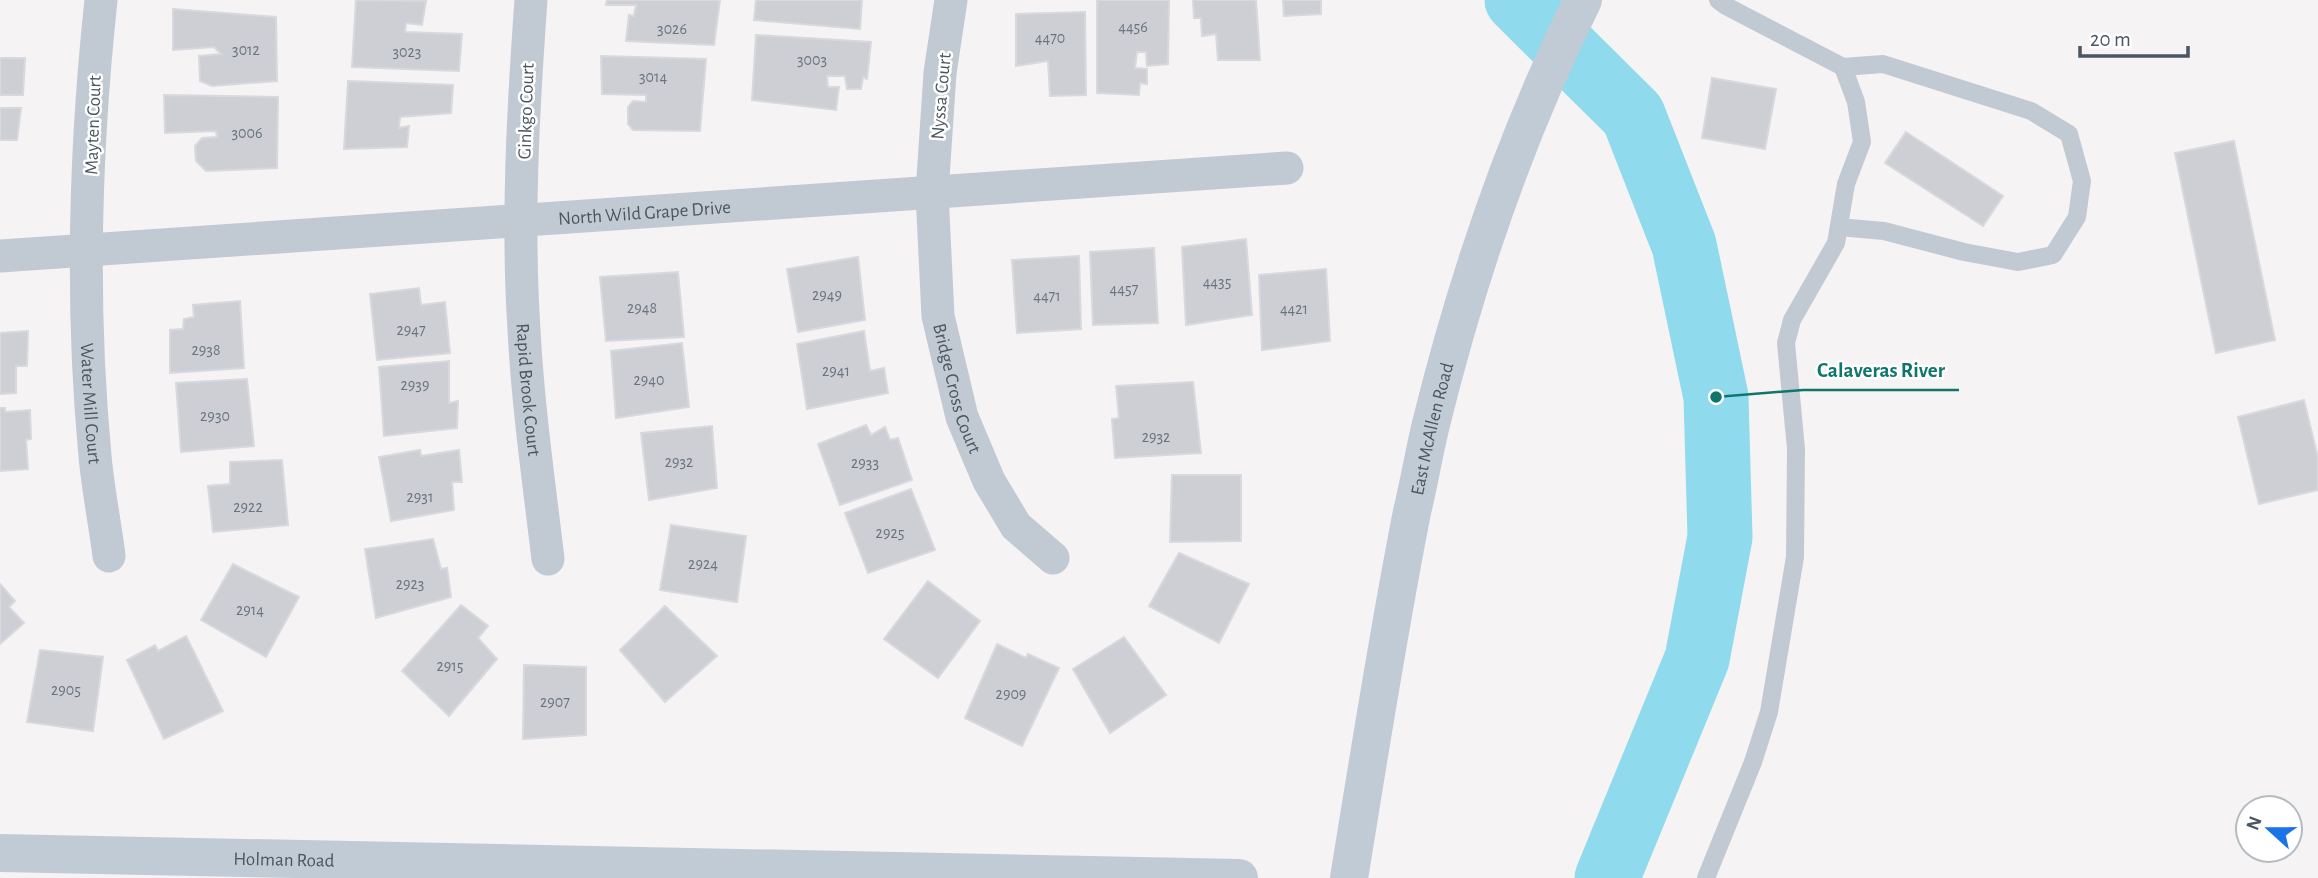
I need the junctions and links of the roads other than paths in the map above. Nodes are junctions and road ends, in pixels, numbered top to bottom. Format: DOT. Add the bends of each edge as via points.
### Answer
graph roads {
  1 [pos="101,0"];
  2 [pos="531,0"];
  3 [pos="951,0"];
  4 [pos="1583,0"];
  5 [pos="1718,0"];
  6 [pos="1843,67"];
  7 [pos="1287,168"];
  8 [pos="932,193"];
  9 [pos="520,222"];
  10 [pos="1839,227"];
  11 [pos="87,250"];
  12 [pos="0,256"];
  13 [pos="109,556"];
  14 [pos="1053,558"];
  15 [pos="548,559"];
  16 [pos="0,853"];
  17 [pos="378,870"];
  18 [pos="1239,878"];
  19 [pos="1349,878"];
  20 [pos="1706,878"];
  1 -- 11 [label="street, Mayten Court" via="92,81"];
  2 -- 9 [label="street, Ginkgo Court"];
  3 -- 8 [label="street, Nyssa Court" via="940,73"];
  4 -- 19 [label="street, East McAllen Road" via="1516,150 1456,329 1430,426 1399,579"];
  5 -- 6 [label="lane"];
  6 -- 10 [label="lane" via="1856,102 1862,142 1846,184"];
  6 -- 10 [label="lane" via="1883,64 2032,111 2069,134 2082,181 2077,217 2053,255 2018,262 1884,231"];
  7 -- 8 [label="street, North Wild Grape Drive"];
  8 -- 9 [label="street, North Wild Grape Drive"];
  8 -- 14 [label="street, Bridge Cross Court" via="938,316 962,417 989,481 1016,526"];
  9 -- 11 [label="street, North Wild Grape Drive"];
  9 -- 15 [label="street, Rapid Brook Court" via="524,331"];
  10 -- 20 [label="lane" via="1836,243 1792,320 1786,344 1796,449 1795,557 1769,712"];
  11 -- 12 [label="street, North Wild Grape Drive"];
  11 -- 13 [label="street, Water Mill Court" via="95,458"];
  16 -- 17 [label="street, Holman Road"];
  17 -- 18 [label="street, Holman Road"];
}
